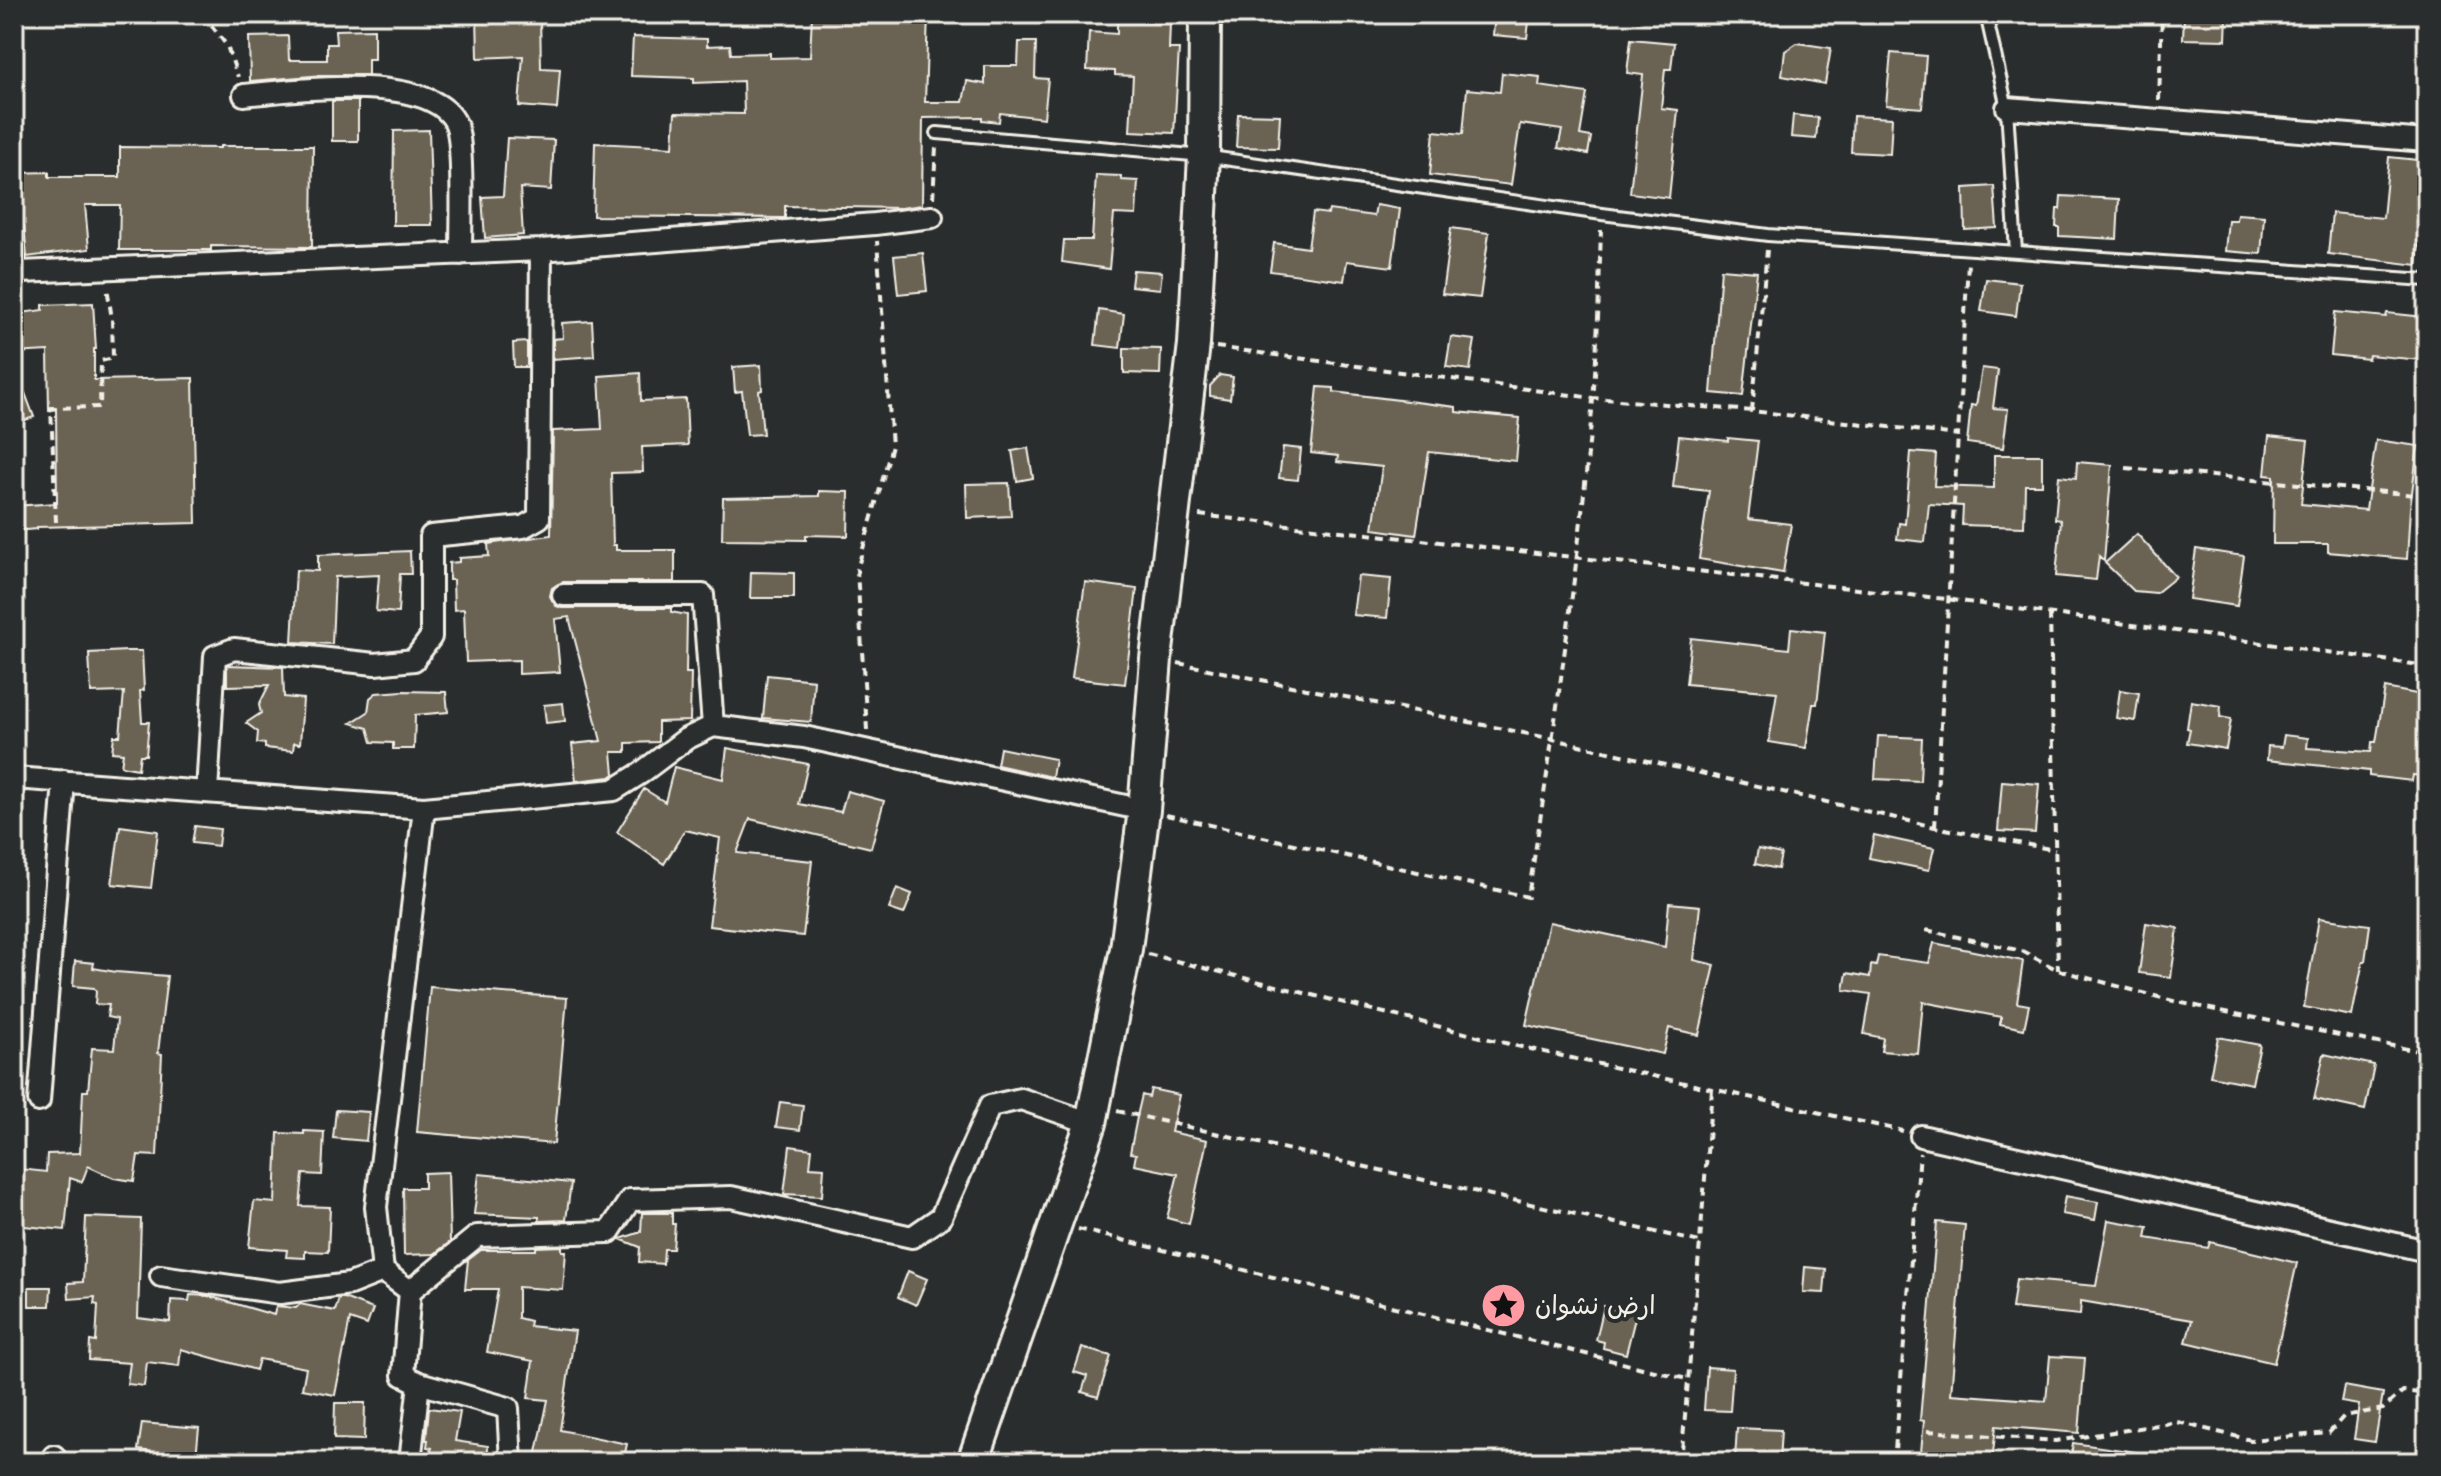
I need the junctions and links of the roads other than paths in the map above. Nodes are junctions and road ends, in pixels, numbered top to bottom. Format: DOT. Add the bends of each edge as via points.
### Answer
graph roads {
  1 [pos="1205,14"];
  2 [pos="1986,14"];
  3 [pos="244,95"];
  4 [pos="2007,108"];
  5 [pos="937,133"];
  6 [pos="2427,141"];
  7 [pos="1204,156"];
  8 [pos="932,217"];
  9 [pos="541,250"];
  10 [pos="2016,252"];
  11 [pos="461,254"];
  12 [pos="16,272"];
  13 [pos="2427,280"];
  14 [pos="563,595"];
  15 [pos="713,726"];
  16 [pos="14,778"];
  17 [pos="64,781"];
  18 [pos="207,792"];
  19 [pos="424,808"];
  20 [pos="1144,810"];
  21 [pos="39,1101"];
  22 [pos="1093,1115"];
  23 [pos="1921,1136"];
  24 [pos="2427,1251"];
  25 [pos="383,1271"];
  26 [pos="161,1276"];
  27 [pos="410,1291"];
  28 [pos="419,1383"];
  29 [pos="410,1462"];
  30 [pos="511,1462"];
  31 [pos="973,1462"];
  1 -- 7 [label="street"];
  2 -- 4 [label="lane"];
  3 -- 11 [label="street" via="360,86 417,95 442,106 456,124 459,147"];
  4 -- 6 [label="street"];
  4 -- 10 [label="lane"];
  5 -- 7 [label="lane"];
  7 -- 10 [label="lane" via="1768,235"];
  7 -- 20 [label="street" via="1194,344 1156,659"];
  8 -- 9 [label="street"];
  9 -- 11 [label="street"];
  9 -- 18 [label="street" via="539,518 523,527 431,536 431,637 414,660 375,664 234,649 215,656"];
  10 -- 13 [label="lane"];
  11 -- 12 [label="street"];
  14 -- 15 [label="street" via="703,595"];
  15 -- 19 [label="street" via="614,790"];
  15 -- 20 [label="street" via="804,737"];
  16 -- 17 [label="street"];
  17 -- 18 [label="street"];
  17 -- 21 [label="street"];
  18 -- 19 [label="street"];
  19 -- 25 [label="street" via="376,1207"];
  20 -- 22 [label="street" via="1126,949"];
  22 -- 27 [label="street" via="1021,1099 990,1106 941,1217 912,1237 731,1197 630,1200 609,1232 477,1236"];
  22 -- 31 [label="street"];
  23 -- 24 [label="street"];
  25 -- 26 [label="street" via="350,1284 280,1293"];
  25 -- 27 [label="street"];
  27 -- 28 [label="street" via="403,1375"];
  28 -- 29 [label="street"];
  28 -- 30 [label="street" via="508,1408"];
}
